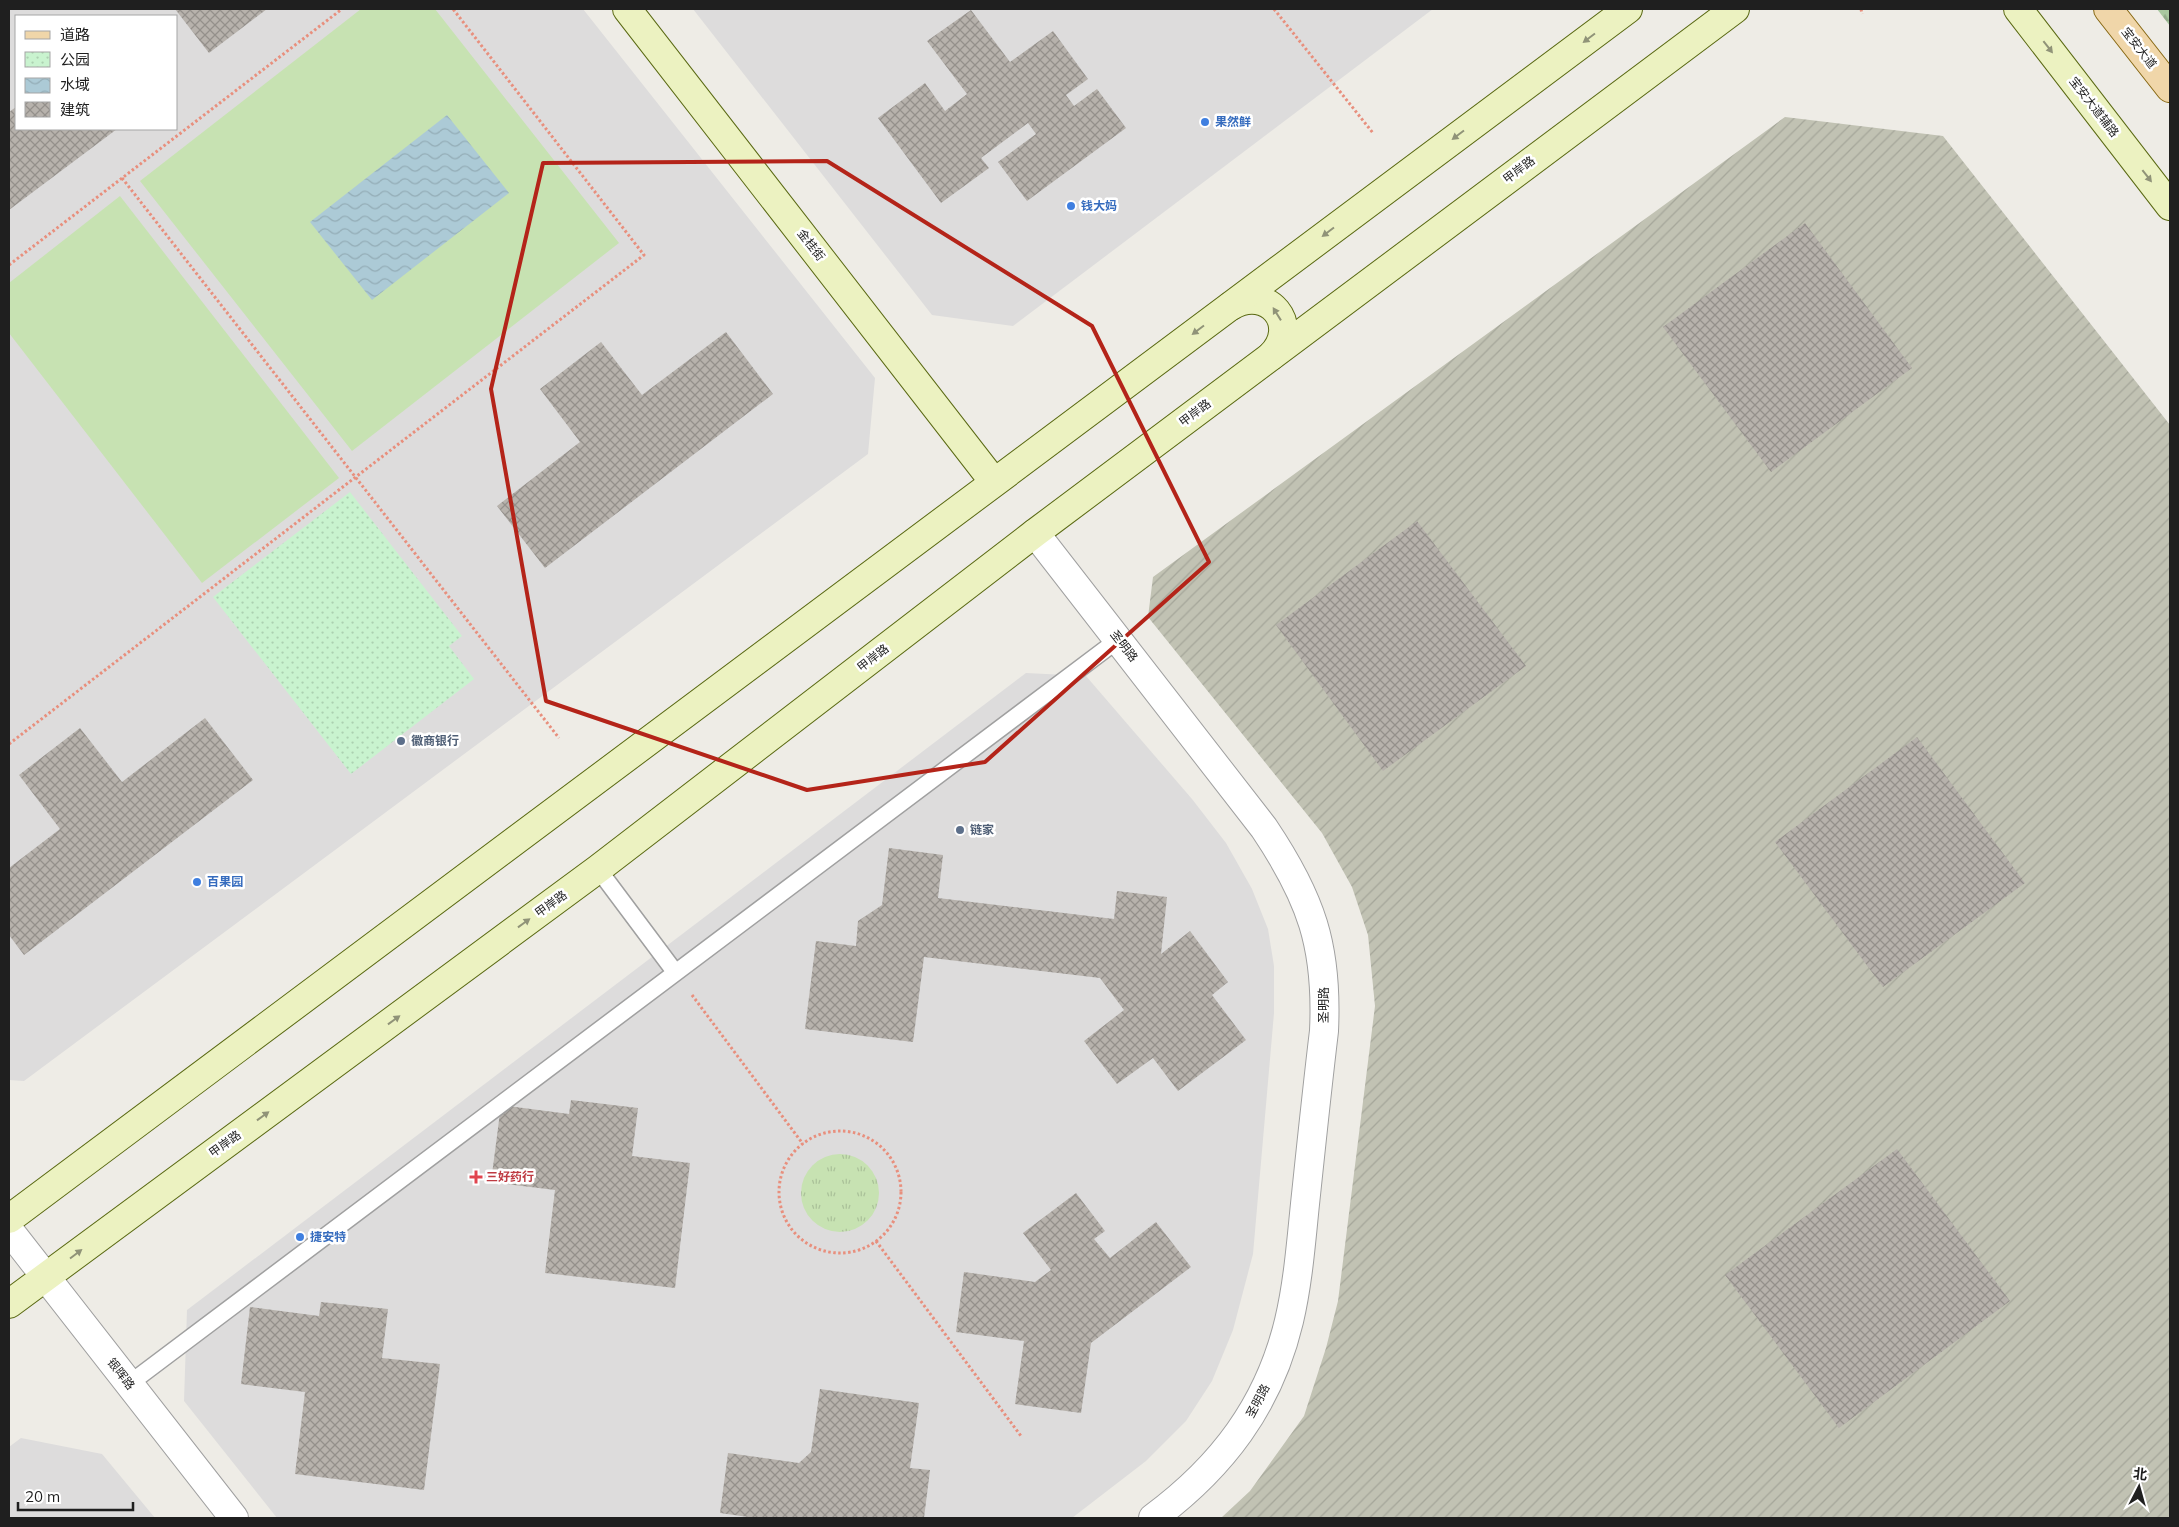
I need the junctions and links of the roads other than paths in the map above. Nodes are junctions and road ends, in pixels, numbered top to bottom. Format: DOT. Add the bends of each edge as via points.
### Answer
graph roads {
  1 [pos="627,9"];
  2 [pos="1628,9"];
  3 [pos="1735,9"];
  4 [pos="2018,9"];
  5 [pos="2108,9"];
  6 [pos="2170,88"];
  7 [pos="2170,206"];
  8 [pos="1228,308"];
  9 [pos="1270,357"];
  10 [pos="994,482"];
  11 [pos="1035,533"];
  12 [pos="1119,639"];
  13 [pos="598,869"];
  14 [pos="675,972"];
  15 [pos="9,1219"];
  16 [pos="9,1230"];
  17 [pos="46,1277"];
  18 [pos="9,1304"];
  19 [pos="129,1384"];
  20 [pos="234,1518"];
  21 [pos="1153,1518"];
  1 -- 10 [label="main road, 金桂街"];
  2 -- 8 [label="main road, one-way"];
  3 -- 9 [label="main road, 甲岸路"];
  4 -- 7 [label="main road, 宝安大道辅路, one-way"];
  5 -- 6 [label="main road, 宝安大道"];
  9 -- 8 [label="main road, one-way" via="1280,346 1283,336 1282,321 1274,308 1256,299 1240,301"];
  8 -- 10 [label="main road, one-way"];
  9 -- 11 [label="main road, 甲岸路"];
  10 -- 15 [label="main road"];
  11 -- 12 [label="street, 圣明路"];
  11 -- 13 [label="main road, 甲岸路"];
  12 -- 14 [label="lane"];
  12 -- 21 [label="street, 圣明路" via="1264,828 1299,884 1311,912 1326,997 1296,1287 1280,1355 1265,1389 1231,1446 1180,1498"];
  13 -- 14 [label="lane"];
  17 -- 13 [label="main road, 甲岸路, one-way"];
  14 -- 19 [label="lane"];
  16 -- 17 [label="street, 银晖路"];
  17 -- 18 [label="main road, 甲岸路"];
  17 -- 19 [label="street, 银晖路"];
  19 -- 20 [label="street, 银晖路"];
}
